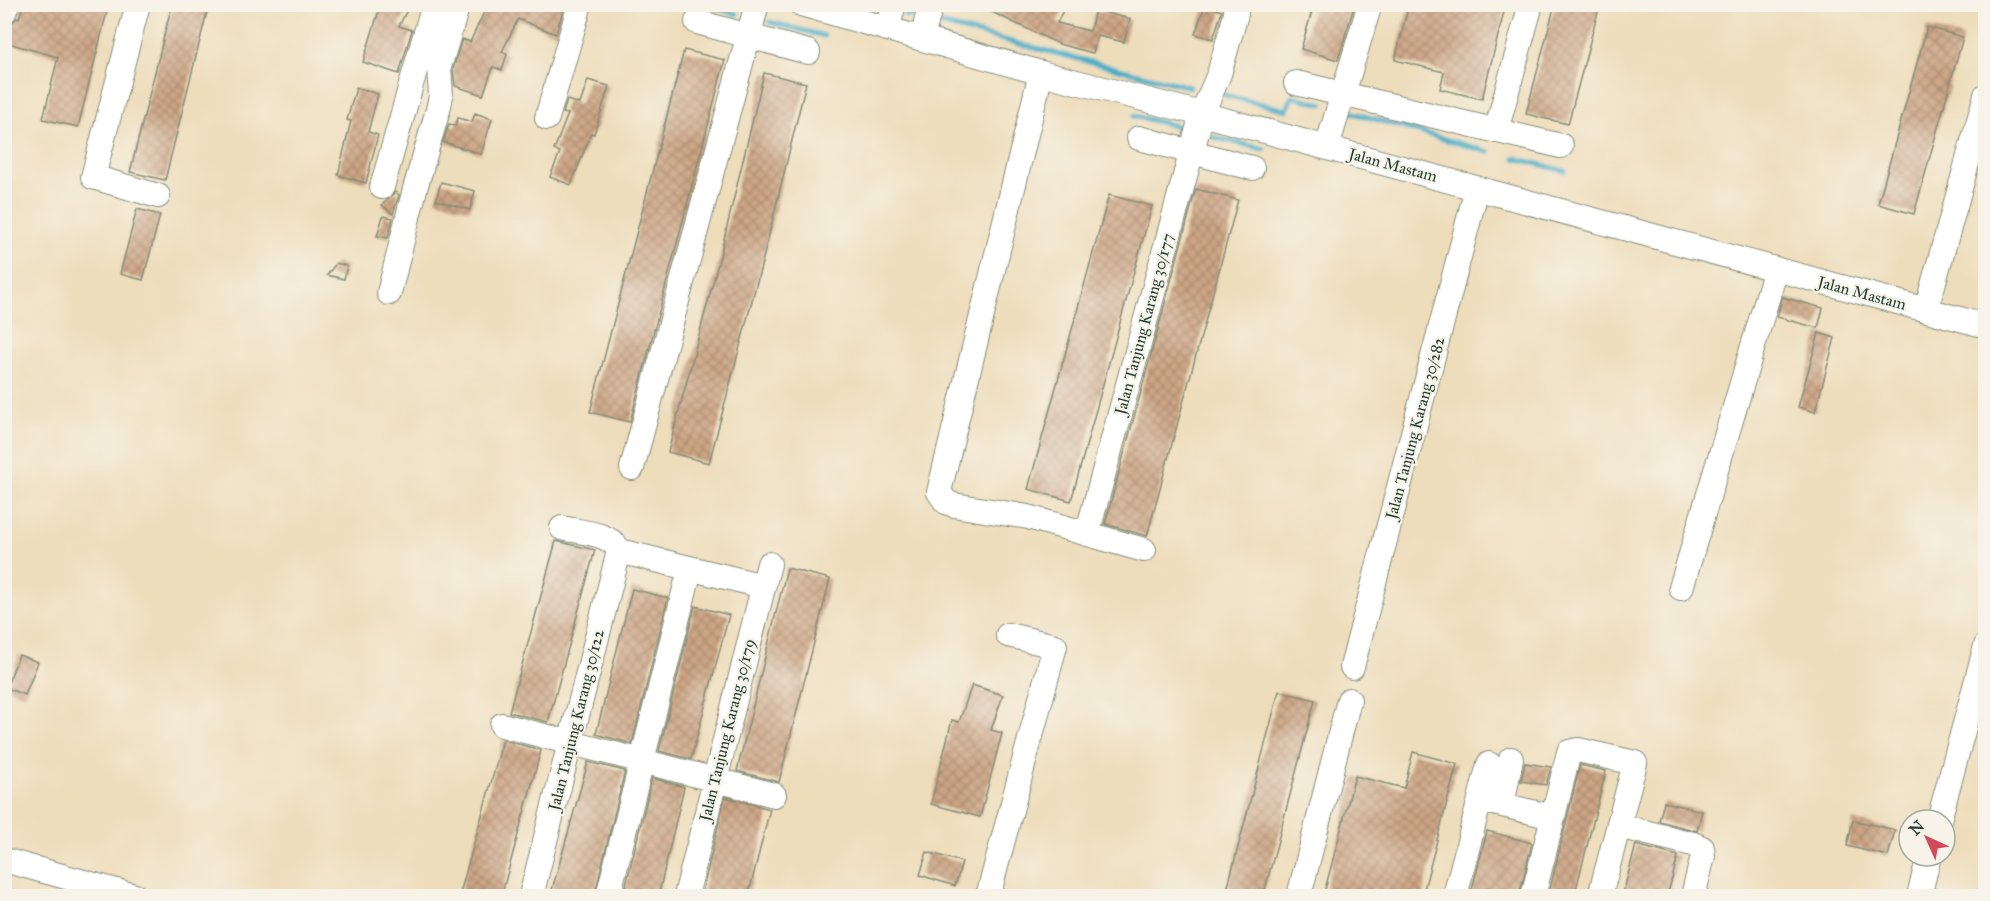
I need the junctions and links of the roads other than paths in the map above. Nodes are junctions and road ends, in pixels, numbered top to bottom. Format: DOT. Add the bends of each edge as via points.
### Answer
graph roads {
  1 [pos="6,4"];
  2 [pos="138,4"];
  3 [pos="434,4"];
  4 [pos="458,4"];
  5 [pos="580,4"];
  6 [pos="757,4"];
  7 [pos="801,4"];
  8 [pos="894,4"];
  9 [pos="931,4"];
  10 [pos="1236,4"];
  11 [pos="1370,4"];
  12 [pos="1531,4"];
  13 [pos="4,12"];
  14 [pos="697,22"];
  15 [pos="887,28"];
  16 [pos="749,36"];
  17 [pos="922,38"];
  18 [pos="808,52"];
  19 [pos="1041,73"];
  20 [pos="1296,83"];
  21 [pos="1986,95"];
  22 [pos="1343,96"];
  23 [pos="1202,114"];
  24 [pos="547,118"];
  25 [pos="1496,131"];
  26 [pos="1139,138"];
  27 [pos="1561,146"];
  28 [pos="1327,147"];
  29 [pos="1192,152"];
  30 [pos="1252,168"];
  31 [pos="382,187"];
  32 [pos="1477,188"];
  33 [pos="158,196"];
  34 [pos="1776,269"];
  35 [pos="389,293"];
  36 [pos="1926,310"];
  37 [pos="1986,326"];
  38 [pos="632,468"];
  39 [pos="562,528"];
  40 [pos="1087,534"];
  41 [pos="618,548"];
  42 [pos="1144,550"];
  43 [pos="690,569"];
  44 [pos="1681,588"];
  45 [pos="1008,636"];
  46 [pos="1986,646"];
  47 [pos="1352,667"];
  48 [pos="1349,700"];
  49 [pos="502,725"];
  50 [pos="571,743"];
  51 [pos="641,760"];
  52 [pos="1500,762"];
  53 [pos="715,779"];
  54 [pos="774,795"];
  55 [pos="1491,803"];
  56 [pos="1942,808"];
  57 [pos="1553,818"];
  58 [pos="1619,826"];
  59 [pos="4,860"];
  60 [pos="1926,868"];
  61 [pos="62,887"];
  62 [pos="135,897"];
  63 [pos="531,897"];
  64 [pos="608,897"];
  65 [pos="686,897"];
  66 [pos="988,897"];
  67 [pos="1299,897"];
  68 [pos="1455,897"];
  69 [pos="1533,897"];
  70 [pos="1600,897"];
  71 [pos="1693,897"];
  72 [pos="1918,897"];
  1 -- 13 [label="street"];
  2 -- 33 [label="street" via="93,177"];
  3 -- 31 [label="street"];
  4 -- 35 [label="street" via="438,67 438,110"];
  5 -- 24 [label="street"];
  6 -- 16 [label="street"];
  7 -- 15 [label="street, Jalan Mastam"];
  8 -- 15 [label="street"];
  9 -- 17 [label="street"];
  10 -- 23 [label="street, Jalan Tanjung Karang 30/177" via="1219,74"];
  11 -- 22 [label="street"];
  12 -- 25 [label="street"];
  14 -- 16 [label="street"];
  15 -- 17 [label="street, Jalan Mastam"];
  16 -- 18 [label="street"];
  16 -- 38 [label="street"];
  17 -- 19 [label="street, Jalan Mastam"];
  19 -- 23 [label="street, Jalan Mastam"];
  19 -- 40 [label="street" via="939,492 954,505 1028,517"];
  20 -- 22 [label="street"];
  21 -- 36 [label="street"];
  22 -- 25 [label="street"];
  22 -- 28 [label="street"];
  23 -- 28 [label="street, Jalan Mastam"];
  23 -- 29 [label="street, Jalan Tanjung Karang 30/177"];
  25 -- 27 [label="street"];
  26 -- 29 [label="street"];
  28 -- 32 [label="street, Jalan Mastam"];
  29 -- 30 [label="street"];
  29 -- 40 [label="street, Jalan Tanjung Karang 30/177"];
  32 -- 34 [label="street, Jalan Mastam"];
  32 -- 47 [label="street, Jalan Tanjung Karang 30/282"];
  34 -- 36 [label="street, Jalan Mastam"];
  34 -- 44 [label="street"];
  36 -- 37 [label="street, Jalan Mastam"];
  39 -- 41 [label="street" via="597,536"];
  40 -- 42 [label="street"];
  41 -- 43 [label="street"];
  41 -- 50 [label="street, Jalan Tanjung Karang 30/122"];
  43 -- 51 [label="street"];
  43 -- 53 [label="street, Jalan Tanjung Karang 30/179" via="766,575"];
  45 -- 66 [label="street" via="1054,646"];
  46 -- 56 [label="street"];
  48 -- 67 [label="street"];
  49 -- 50 [label="street"];
  50 -- 51 [label="street"];
  50 -- 63 [label="street, Jalan Tanjung Karang 30/122"];
  51 -- 53 [label="street"];
  51 -- 64 [label="street"];
  52 -- 55 [label="street"];
  53 -- 54 [label="street"];
  53 -- 65 [label="street, Jalan Tanjung Karang 30/179"];
  55 -- 57 [label="street"];
  55 -- 68 [label="street"];
  57 -- 58 [label="street" via="1569,752 1578,750 1635,763"];
  57 -- 69 [label="street"];
  58 -- 70 [label="street"];
  58 -- 71 [label="street" via="1702,848"];
  59 -- 61 [label="street"];
  60 -- 72 [label="street"];
  61 -- 62 [label="street"];
}
